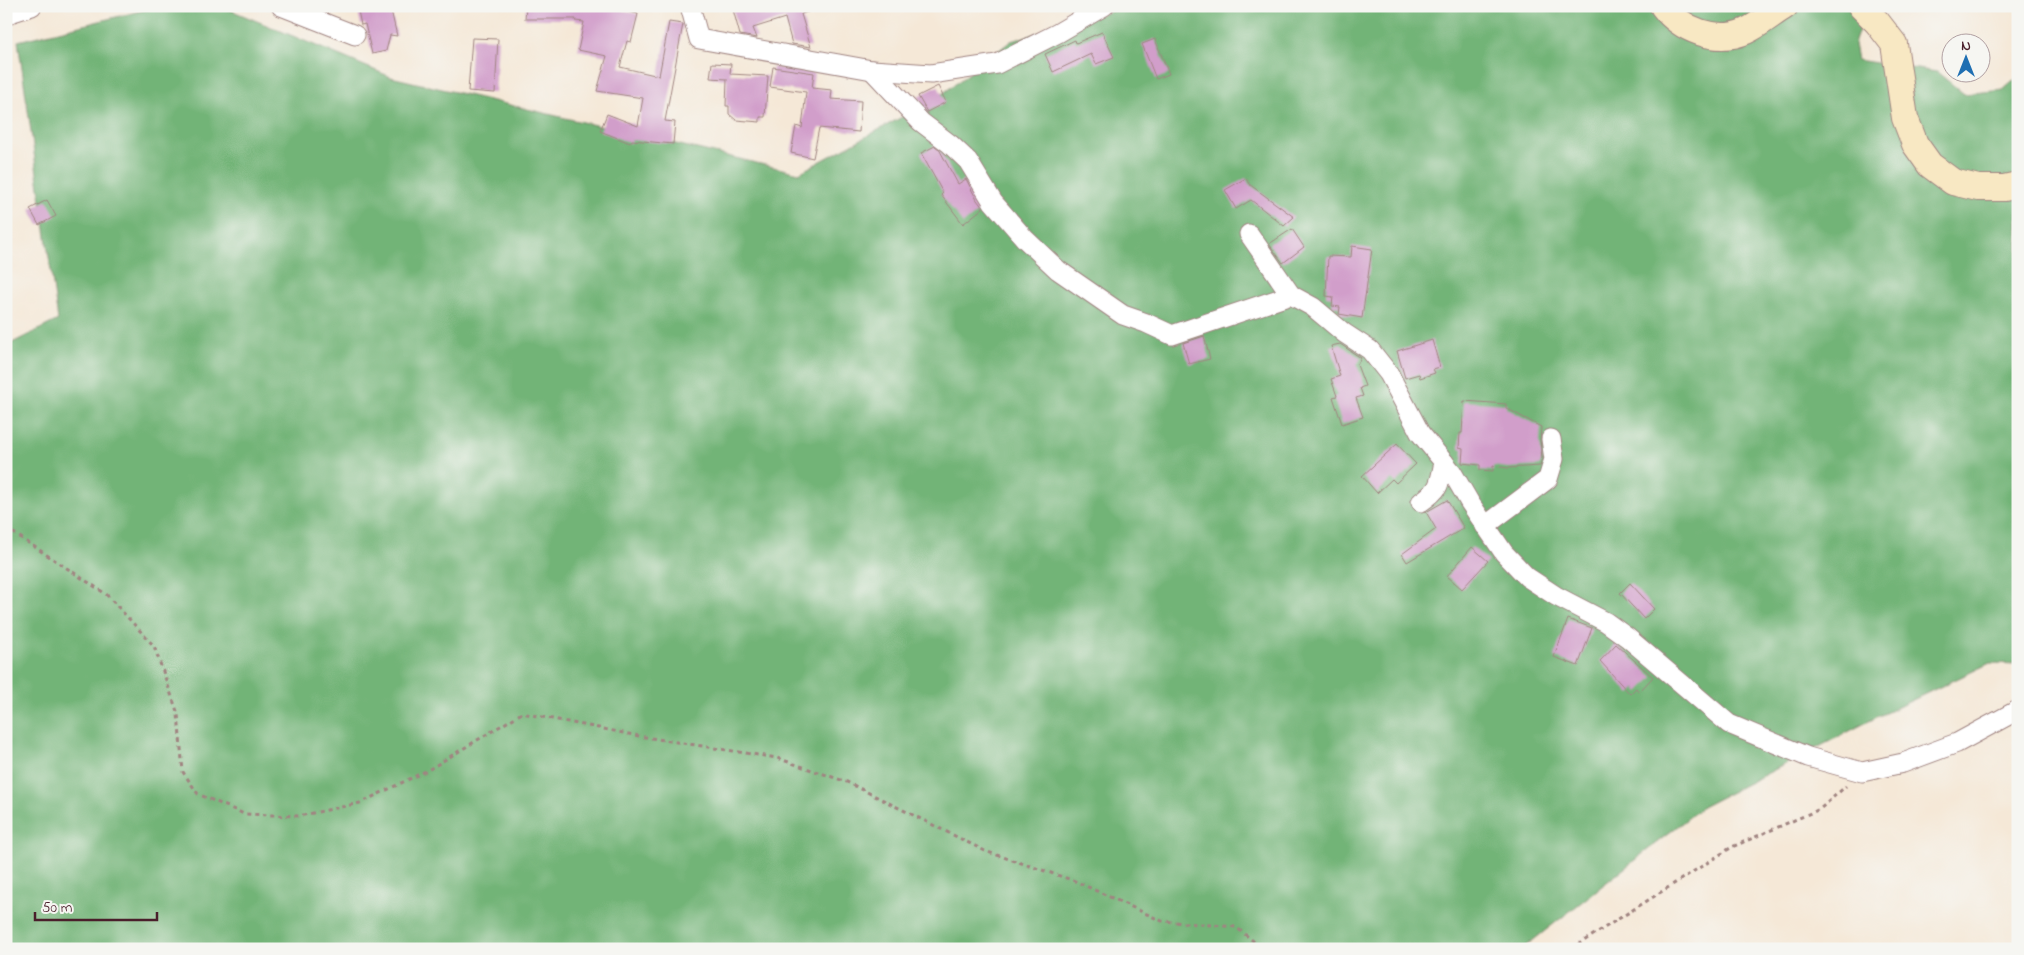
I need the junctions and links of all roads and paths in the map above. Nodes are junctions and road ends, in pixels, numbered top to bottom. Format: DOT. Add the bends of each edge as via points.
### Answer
graph roads {
  1 [pos="32,6"];
  2 [pos="281,6"];
  3 [pos="690,6"];
  4 [pos="1104,6"];
  5 [pos="1663,6"];
  6 [pos="1785,6"];
  7 [pos="1861,6"];
  8 [pos="6,16"];
  9 [pos="355,35"];
  10 [pos="872,70"];
  11 [pos="2018,185"];
  12 [pos="1249,234"];
  13 [pos="1291,294"];
  14 [pos="1551,439"];
  15 [pos="1444,462"];
  16 [pos="1421,502"];
  17 [pos="1485,526"];
  18 [pos="6,528"];
  19 [pos="2018,710"];
  20 [pos="1852,780"];
  21 [pos="1263,949"];
  22 [pos="1571,949"];
  1 -- 8 [label="street"];
  2 -- 9 [label="street"];
  3 -- 10 [label="street" via="699,39"];
  4 -- 10 [label="street" via="998,64 931,74"];
  5 -- 6 [label="street" via="1692,31 1718,36 1745,32"];
  7 -- 11 [label="street" via="1894,44 1906,118 1915,144 1930,164 1954,182 1978,188"];
  10 -- 13 [label="street" via="921,122 968,161 993,202 1025,239 1058,270 1122,315 1172,335"];
  12 -- 13 [label="street"];
  13 -- 15 [label="street" via="1370,350 1389,374 1420,433"];
  14 -- 17 [label="street" via="1554,459 1548,479"];
  15 -- 16 [label="street" via="1439,487"];
  15 -- 17 [label="street"];
  17 -- 19 [label="street" via="1504,553 1527,576 1613,627 1730,724 1808,757 1862,772 1903,763 1957,743"];
  18 -- 21 [label="path" via="106,594 154,646 178,714 183,772 198,794 244,814 299,816 360,803 428,770 522,713 777,758 847,782 985,851 1075,881 1162,921 1236,927"];
  20 -- 22 [label="path" via="1820,809 1732,847"];
}
